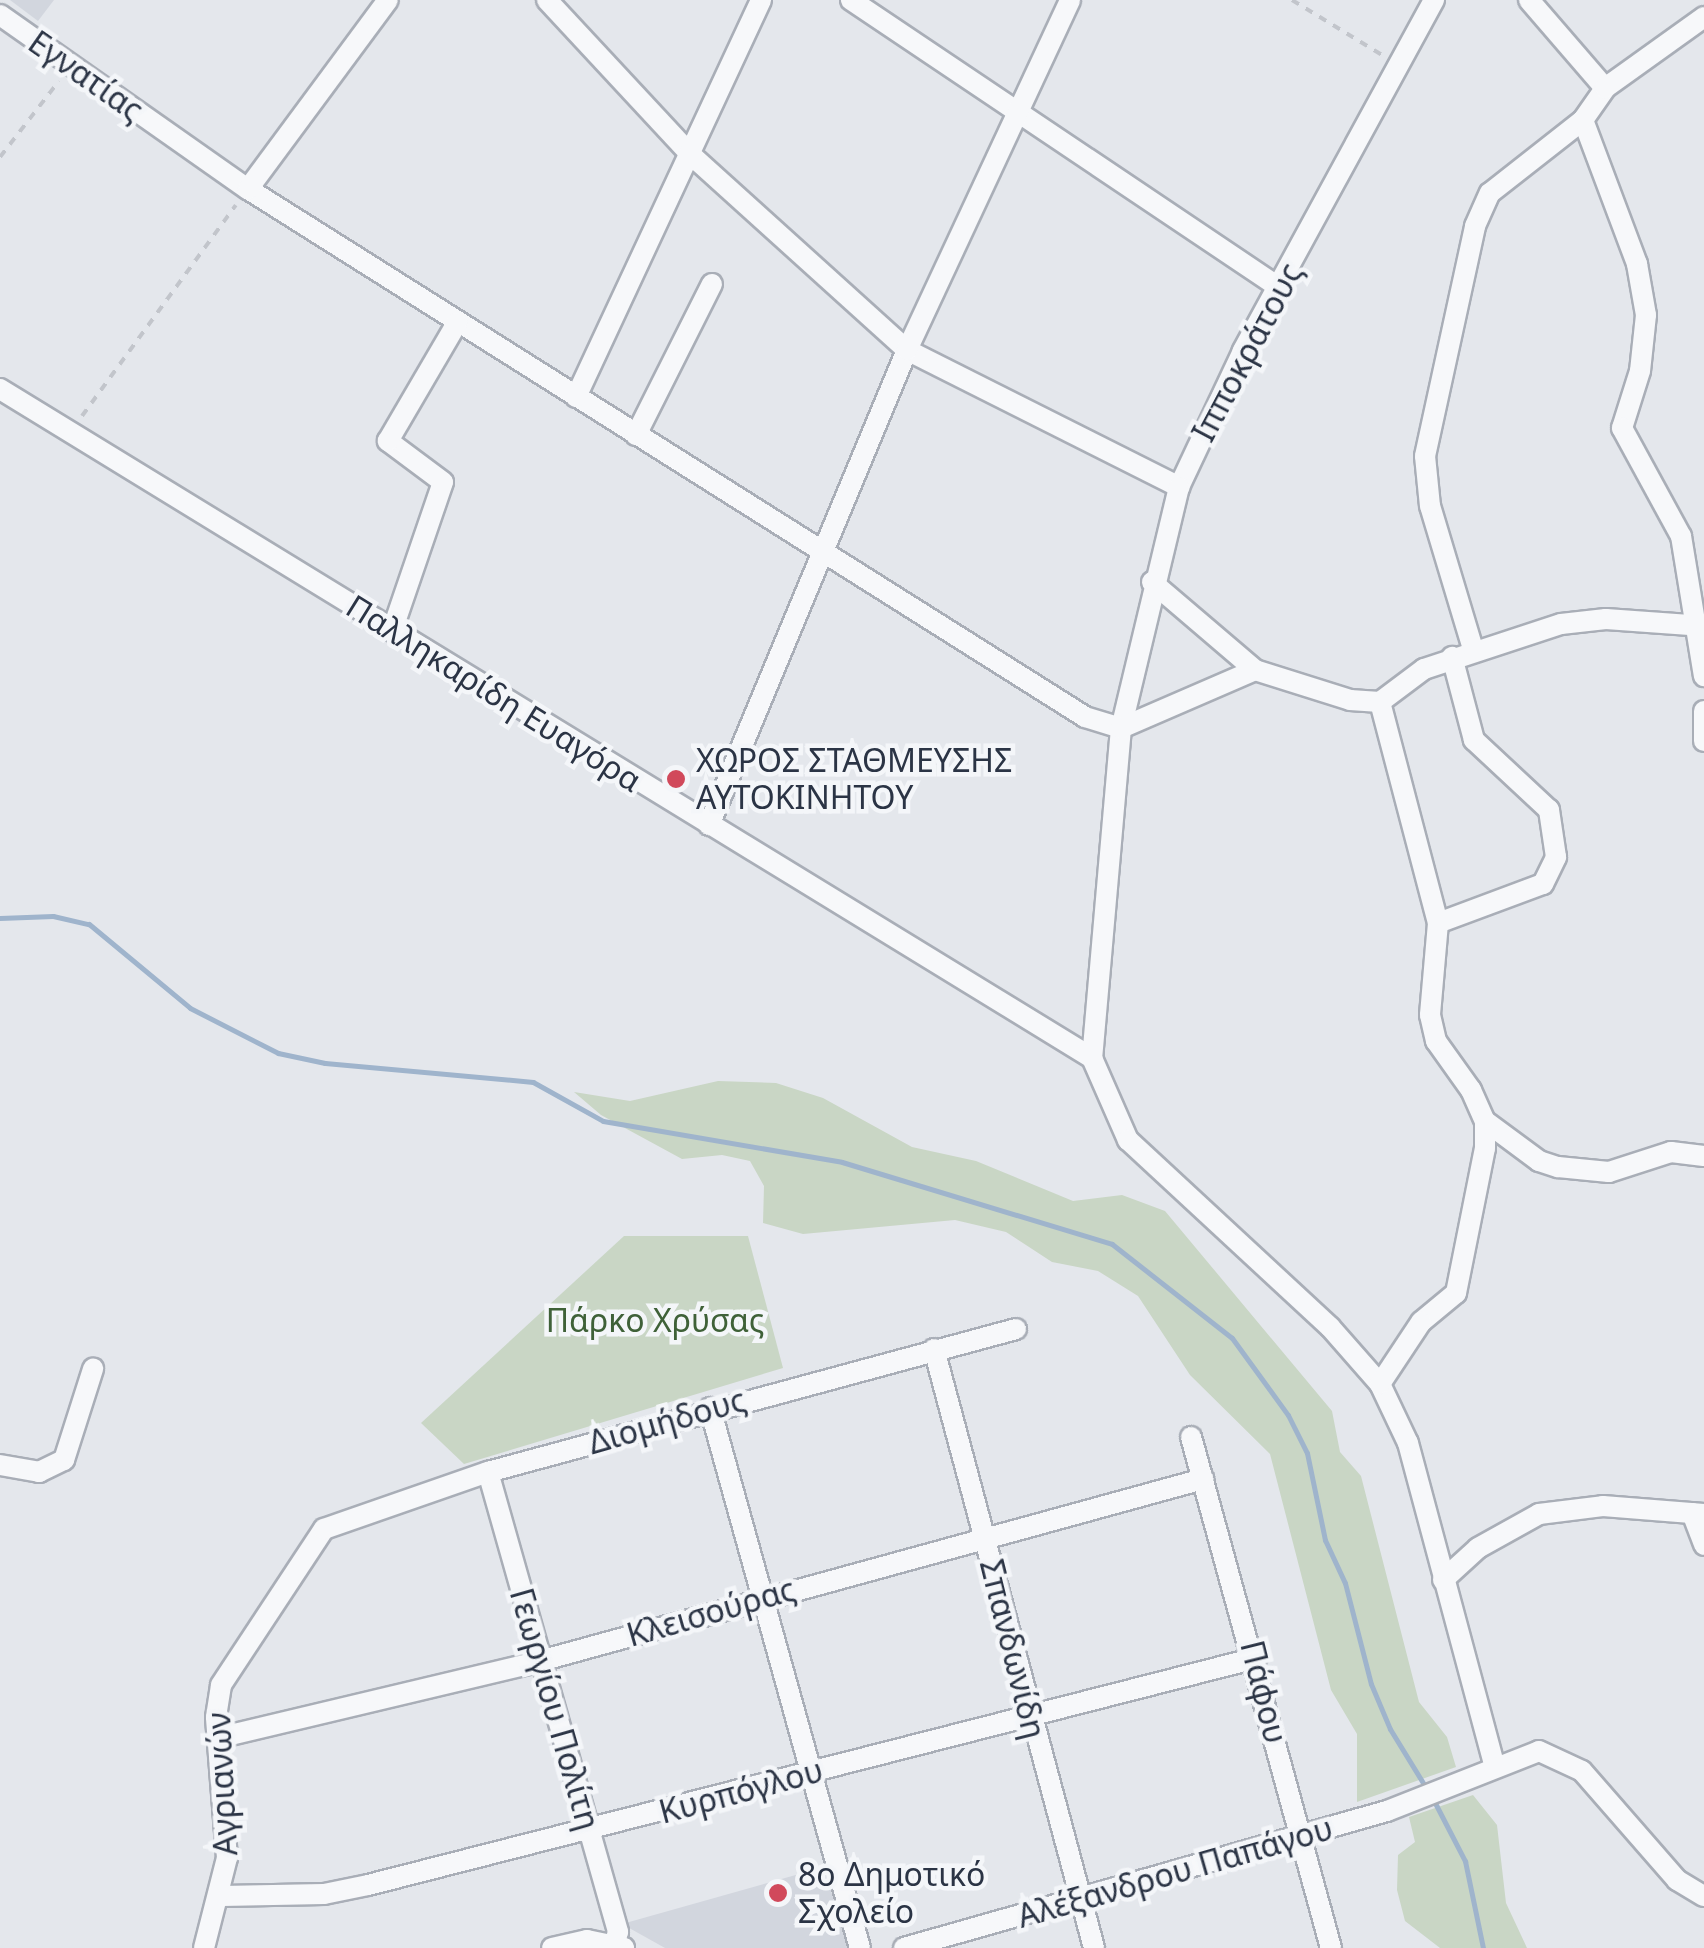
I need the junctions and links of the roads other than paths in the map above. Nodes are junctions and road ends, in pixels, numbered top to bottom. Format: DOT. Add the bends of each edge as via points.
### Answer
graph roads {
  1 [pos="388,0"];
  2 [pos="547,0"];
  3 [pos="761,0"];
  4 [pos="851,0"];
  5 [pos="1070,0"];
  6 [pos="1434,0"];
  7 [pos="1529,0"];
  8 [pos="0,15"];
  9 [pos="1704,17"];
  10 [pos="1605,88"];
  11 [pos="1020,108"];
  12 [pos="1583,120"];
  13 [pos="690,153"];
  14 [pos="248,190"];
  15 [pos="712,284"];
  16 [pos="1277,286"];
  17 [pos="458,322"];
  18 [pos="907,350"];
  19 [pos="0,389"];
  20 [pos="576,397"];
  21 [pos="636,435"];
  22 [pos="1178,488"];
  23 [pos="824,552"];
  24 [pos="1152,582"];
  25 [pos="1699,624"];
  26 [pos="392,630"];
  27 [pos="1472,649"];
  28 [pos="1452,658"];
  29 [pos="1255,670"];
  30 [pos="1704,676"];
  31 [pos="1380,702"];
  32 [pos="1704,711"];
  33 [pos="1121,728"];
  34 [pos="1704,740"];
  35 [pos="709,826"];
  36 [pos="1438,922"];
  37 [pos="1092,1058"];
  38 [pos="1485,1122"];
  39 [pos="1704,1156"];
  40 [pos="1016,1329"];
  41 [pos="934,1349"];
  42 [pos="93,1369"];
  43 [pos="1380,1384"];
  44 [pos="710,1408"];
  45 [pos="1190,1437"];
  46 [pos="0,1465"];
  47 [pos="488,1472"];
  48 [pos="1203,1479"];
  49 [pos="1698,1514"];
  50 [pos="324,1529"];
  51 [pos="984,1536"];
  52 [pos="1704,1545"];
  53 [pos="1443,1580"];
  54 [pos="761,1598"];
  55 [pos="1256,1658"];
  56 [pos="540,1661"];
  57 [pos="1029,1714"];
  58 [pos="218,1738"];
  59 [pos="1494,1764"];
  60 [pos="813,1772"];
  61 [pos="590,1832"];
  62 [pos="1300,1836"];
  63 [pos="222,1896"];
  64 [pos="1704,1896"];
  65 [pos="1081,1900"];
  66 [pos="619,1946"];
  67 [pos="204,1948"];
  68 [pos="552,1948"];
  69 [pos="860,1948"];
  70 [pos="904,1948"];
  71 [pos="1094,1948"];
  72 [pos="1332,1948"];
  1 -- 14 [label="street"];
  2 -- 13 [label="street"];
  3 -- 13 [label="street"];
  4 -- 11 [label="street"];
  5 -- 11 [label="street"];
  6 -- 16 [label="street, Ιπποκράτους"];
  7 -- 10 [label="street"];
  8 -- 14 [label="street, Εγνατίας"];
  9 -- 10 [label="street"];
  10 -- 12 [label="street"];
  11 -- 16 [label="street"];
  11 -- 18 [label="street"];
  12 -- 25 [label="street" via="1637,264 1646,316 1640,372 1622,428 1681,536"];
  12 -- 27 [label="street" via="1484,204 1425,456 1430,506"];
  13 -- 18 [label="street"];
  13 -- 20 [label="street"];
  14 -- 17 [label="street, Εγνατίας"];
  15 -- 21 [label="street"];
  16 -- 22 [label="street, Ιπποκράτους"];
  17 -- 20 [label="street, Εγνατίας"];
  17 -- 26 [label="street" via="388,441 443,482"];
  18 -- 22 [label="street"];
  18 -- 23 [label="street"];
  19 -- 26 [label="street, Παλληκαρίδη Ευαγόρα"];
  20 -- 21 [label="street, Εγνατίας"];
  21 -- 23 [label="street, Εγνατίας"];
  22 -- 24 [label="street, Ιπποκράτους"];
  23 -- 33 [label="street, Εγνατίας" via="1085,717"];
  23 -- 35 [label="street"];
  24 -- 29 [label="street"];
  24 -- 33 [label="street, Ιπποκράτους"];
  25 -- 27 [label="street" via="1606,618"];
  25 -- 30 [label="street"];
  26 -- 35 [label="street, Παλληκαρίδη Ευαγόρα"];
  27 -- 28 [label="street"];
  28 -- 31 [label="street" via="1424,668"];
  28 -- 36 [label="street" via="1474,740 1549,810 1556,857 1543,884"];
  29 -- 31 [label="street" via="1316,692"];
  29 -- 33 [label="street"];
  31 -- 36 [label="street"];
  32 -- 34 [label="street"];
  33 -- 37 [label="street, Ιπποκράτους"];
  35 -- 37 [label="street, Παλληκαρίδη Ευαγόρα"];
  36 -- 38 [label="street" via="1430,1015 1436,1040"];
  37 -- 43 [label="street" via="1128,1140 1330,1328"];
  38 -- 39 [label="street" via="1558,1167 1609,1172 1671,1152"];
  38 -- 43 [label="street" via="1456,1293 1421,1322"];
  40 -- 41 [label="street, Διομήδους"];
  41 -- 44 [label="street, Διομήδους"];
  41 -- 51 [label="street, Σπανδωνίδη"];
  42 -- 46 [label="street" via="64,1460 39,1472"];
  43 -- 53 [label="street" via="1408,1443"];
  44 -- 47 [label="street, Διομήδους"];
  44 -- 54 [label="street"];
  45 -- 48 [label="street, Πάφου"];
  47 -- 50 [label="street, Διομήδους"];
  47 -- 56 [label="street, Γεωργίου Πολίτη"];
  48 -- 51 [label="street, Κλεισούρας"];
  48 -- 55 [label="street, Πάφου"];
  49 -- 52 [label="street"];
  49 -- 53 [label="street" via="1603,1506 1540,1514 1478,1548"];
  50 -- 58 [label="street, Αγριανών" via="221,1685"];
  51 -- 54 [label="street, Κλεισούρας"];
  51 -- 57 [label="street, Σπανδωνίδη"];
  53 -- 59 [label="street"];
  54 -- 56 [label="street, Κλεισούρας"];
  54 -- 60 [label="street"];
  55 -- 57 [label="street, Κυρπόγλου"];
  55 -- 62 [label="street, Πάφου"];
  56 -- 58 [label="street, Κλεισούρας"];
  56 -- 61 [label="street, Γεωργίου Πολίτη"];
  57 -- 60 [label="street, Κυρπόγλου"];
  57 -- 65 [label="street, Σπανδωνίδη"];
  58 -- 63 [label="street, Αγριανών" via="227,1829"];
  59 -- 62 [label="street, Αλέξανδρου Παπάγου" via="1387,1812"];
  59 -- 64 [label="street, Αλέξανδρου Παπάγου" via="1540,1752 1564,1758 1677,1880"];
  60 -- 61 [label="street, Κυρπόγλου"];
  60 -- 69 [label="street"];
  61 -- 63 [label="street, Κυρπόγλου" via="324,1894"];
  61 -- 66 [label="street, Γεωργίου Πολίτη"];
  62 -- 65 [label="street, Αλέξανδρου Παπάγου"];
  62 -- 72 [label="street, Πάφου"];
  63 -- 67 [label="street, Αγριανών"];
  65 -- 70 [label="street, Αλέξανδρου Παπάγου"];
  65 -- 71 [label="street, Σπανδωνίδη"];
  66 -- 68 [label="street" via="587,1940"];
}
